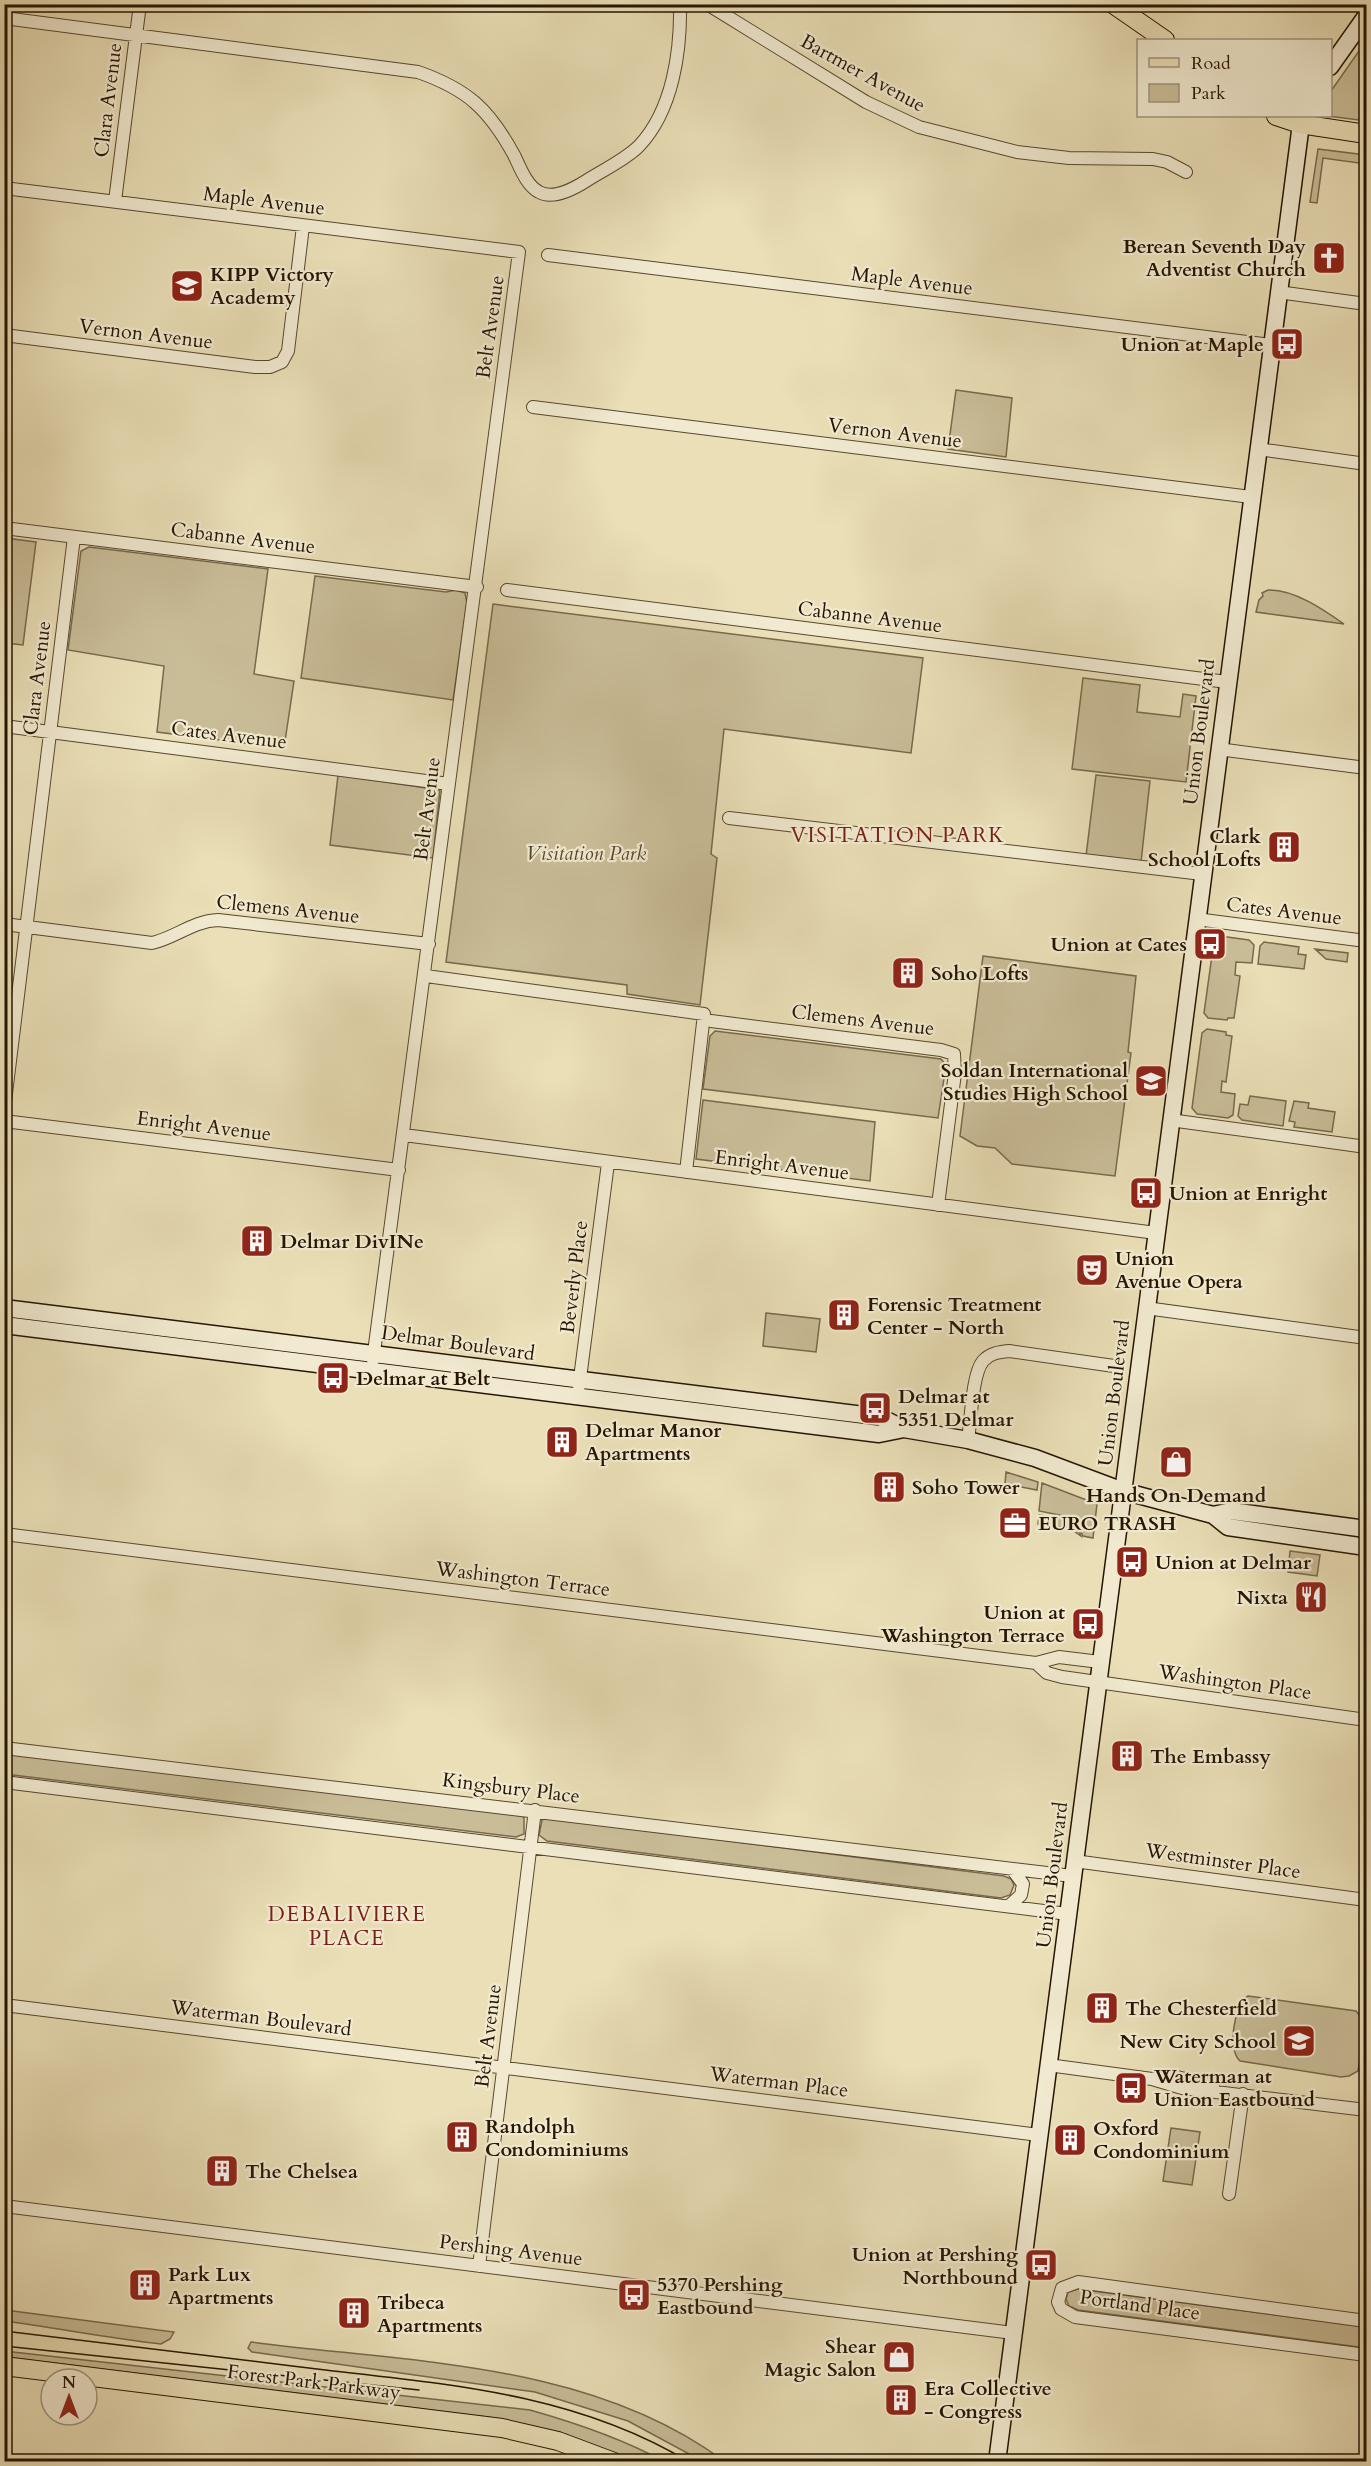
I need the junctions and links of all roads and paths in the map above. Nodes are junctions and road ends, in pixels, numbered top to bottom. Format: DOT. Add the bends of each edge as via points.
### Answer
graph roads {
  1 [pos="140,4"];
  2 [pos="680,4"];
  3 [pos="707,4"];
  4 [pos="1113,4"];
  5 [pos="1366,16"];
  6 [pos="4,18"];
  7 [pos="136,34"];
  8 [pos="1164,39"];
  9 [pos="1332,64"];
  10 [pos="1282,117"];
  11 [pos="1301,120"];
  12 [pos="1366,134"];
  13 [pos="1186,172"];
  14 [pos="4,188"];
  15 [pos="115,201"];
  16 [pos="303,226"];
  17 [pos="519,252"];
  18 [pos="548,255"];
  19 [pos="1278,292"];
  20 [pos="1366,304"];
  21 [pos="4,336"];
  22 [pos="1271,345"];
  23 [pos="533,407"];
  24 [pos="1258,449"];
  25 [pos="1366,464"];
  26 [pos="1251,497"];
  27 [pos="4,528"];
  28 [pos="74,537"];
  29 [pos="477,587"];
  30 [pos="507,590"];
  31 [pos="1227,682"];
  32 [pos="4,726"];
  33 [pos="51,732"];
  34 [pos="1218,749"];
  35 [pos="1366,768"];
  36 [pos="449,784"];
  37 [pos="729,818"];
  38 [pos="1202,874"];
  39 [pos="1196,920"];
  40 [pos="4,924"];
  41 [pos="27,927"];
  42 [pos="1366,941"];
  43 [pos="429,944"];
  44 [pos="426,976"];
  45 [pos="707,1017"];
  46 [pos="4,1110"];
  47 [pos="1170,1120"];
  48 [pos="4,1121"];
  49 [pos="404,1135"];
  50 [pos="1366,1147"];
  51 [pos="608,1163"];
  52 [pos="399,1170"];
  53 [pos="686,1172"];
  54 [pos="938,1205"];
  55 [pos="1156,1233"];
  56 [pos="4,1308"];
  57 [pos="1146,1308"];
  58 [pos="4,1325"];
  59 [pos="1366,1338"];
  60 [pos="373,1362"];
  61 [pos="1114,1366"];
  62 [pos="579,1388"];
  63 [pos="968,1440"];
  64 [pos="1123,1491"];
  65 [pos="1214,1515"];
  66 [pos="1366,1530"];
  67 [pos="4,1534"];
  68 [pos="1366,1547"];
  69 [pos="1100,1662"];
  70 [pos="1036,1663"];
  71 [pos="1098,1683"];
  72 [pos="1366,1720"];
  73 [pos="4,1748"];
  74 [pos="4,1782"];
  75 [pos="535,1810"];
  76 [pos="530,1846"];
  77 [pos="1012,1869"];
  78 [pos="1073,1869"];
  79 [pos="1366,1900"];
  80 [pos="1009,1906"];
  81 [pos="1068,1914"];
  82 [pos="4,2005"];
  83 [pos="1048,2065"];
  84 [pos="508,2068"];
  85 [pos="1243,2094"];
  86 [pos="1366,2110"];
  87 [pos="1039,2134"];
  88 [pos="1229,2194"];
  89 [pos="4,2206"];
  90 [pos="479,2266"];
  91 [pos="1366,2321"];
  92 [pos="1013,2333"];
  93 [pos="1366,2355"];
  94 [pos="4,2366"];
  95 [pos="4,2378"];
  96 [pos="39,2382"];
  97 [pos="99,2390"];
  98 [pos="582,2462"];
  99 [pos="614,2462"];
  100 [pos="997,2462"];
  1 -- 7 [label="street, Clara Avenue"];
  2 -- 7 [label="street" via="681,34 670,85 639,146 564,192 540,193 532,186 492,118 461,90 441,80 384,66"];
  3 -- 13 [label="street, Bartmer Avenue" via="866,102 918,127 1017,152 1069,158 1153,159"];
  4 -- 8 [label="main road"];
  5 -- 9 [label="main road"];
  6 -- 7 [label="street"];
  7 -- 15 [label="street, Clara Avenue"];
  10 -- 11 [label="main road"];
  11 -- 12 [label="main road"];
  11 -- 19 [label="main road, Union Boulevard"];
  14 -- 15 [label="street, Maple Avenue"];
  15 -- 16 [label="street, Maple Avenue"];
  16 -- 17 [label="street, Maple Avenue"];
  16 -- 21 [label="street, Vernon Avenue" via="288,351 282,362 270,367"];
  17 -- 29 [label="street, Belt Avenue"];
  18 -- 22 [label="street, Maple Avenue"];
  19 -- 20 [label="street"];
  19 -- 22 [label="main road, Union Boulevard"];
  22 -- 24 [label="main road, Union Boulevard"];
  23 -- 26 [label="street, Vernon Avenue"];
  24 -- 25 [label="street"];
  24 -- 26 [label="main road, Union Boulevard"];
  26 -- 31 [label="main road, Union Boulevard"];
  27 -- 28 [label="street, Cabanne Avenue"];
  28 -- 29 [label="street, Cabanne Avenue"];
  28 -- 33 [label="street, Clara Avenue"];
  29 -- 36 [label="street, Belt Avenue"];
  30 -- 31 [label="street, Cabanne Avenue"];
  31 -- 34 [label="main road, Union Boulevard"];
  32 -- 33 [label="street, Cates Avenue"];
  33 -- 36 [label="street, Cates Avenue"];
  33 -- 41 [label="street, Clara Avenue"];
  34 -- 35 [label="street"];
  34 -- 38 [label="main road, Union Boulevard"];
  36 -- 43 [label="street, Belt Avenue"];
  37 -- 38 [label="street"];
  38 -- 39 [label="main road, Union Boulevard"];
  39 -- 42 [label="street, Cates Avenue"];
  39 -- 47 [label="main road, Union Boulevard"];
  40 -- 41 [label="street, Clemens Avenue"];
  41 -- 43 [label="street, Clemens Avenue" via="152,943 205,921 218,920"];
  41 -- 46 [label="street, Clara Avenue"];
  43 -- 44 [label="street, Belt Avenue"];
  44 -- 45 [label="street"];
  44 -- 49 [label="street, Belt Avenue"];
  45 -- 53 [label="street"];
  45 -- 54 [label="street, Clemens Avenue" via="954,1054"];
  47 -- 50 [label="street"];
  47 -- 55 [label="main road, Union Boulevard"];
  48 -- 52 [label="street, Enright Avenue"];
  49 -- 51 [label="street, Enright Avenue"];
  49 -- 52 [label="street, Belt Avenue"];
  51 -- 53 [label="street, Enright Avenue"];
  51 -- 62 [label="street, Beverly Place"];
  52 -- 60 [label="street, Belt Avenue"];
  53 -- 54 [label="street, Enright Avenue"];
  54 -- 55 [label="street, Enright Avenue"];
  55 -- 57 [label="main road, Union Boulevard"];
  56 -- 60 [label="main road, Delmar Boulevard"];
  57 -- 59 [label="street"];
  57 -- 64 [label="main road, Union Boulevard"];
  58 -- 60 [label="main road, Delmar Boulevard"];
  60 -- 62 [label="main road, Delmar Boulevard"];
  61 -- 63 [label="street" via="1009,1350 995,1352 983,1361 977,1374"];
  62 -- 63 [label="main road, Delmar Boulevard" via="879,1434 904,1429"];
  63 -- 64 [label="main road, Delmar Boulevard" via="1035,1458"];
  64 -- 65 [label="main road, Delmar Boulevard"];
  64 -- 69 [label="main road, Union Boulevard"];
  65 -- 66 [label="main road, Delmar Boulevard" via="1231,1511"];
  65 -- 68 [label="main road, Delmar Boulevard" via="1228,1527"];
  67 -- 70 [label="street, Washington Terrace"];
  69 -- 70 [label="street" via="1059,1657"];
  69 -- 71 [label="main road, Union Boulevard"];
  70 -- 71 [label="street, Washington Place" via="1054,1676"];
  71 -- 72 [label="street, Washington Place"];
  71 -- 78 [label="main road, Union Boulevard"];
  73 -- 75 [label="street, Kingsbury Place"];
  74 -- 76 [label="street"];
  75 -- 76 [label="street, Belt Avenue"];
  75 -- 77 [label="street, Kingsbury Place"];
  76 -- 80 [label="street"];
  76 -- 84 [label="street, Belt Avenue"];
  77 -- 78 [label="street, Kingsbury Place"];
  77 -- 80 [label="street" via="1023,1884 1021,1895"];
  78 -- 79 [label="street, Westminster Place"];
  78 -- 81 [label="main road, Union Boulevard"];
  80 -- 81 [label="street"];
  81 -- 83 [label="main road, Union Boulevard"];
  82 -- 84 [label="street, Waterman Boulevard"];
  83 -- 85 [label="street" via="1152,2079 1176,2088"];
  83 -- 87 [label="main road, Union Boulevard"];
  84 -- 87 [label="street, Waterman Place"];
  84 -- 90 [label="street, Belt Avenue"];
  85 -- 86 [label="street"];
  85 -- 88 [label="street"];
  87 -- 92 [label="main road, Union Boulevard"];
  89 -- 90 [label="street, Pershing Avenue"];
  90 -- 92 [label="street, Pershing Avenue"];
  91 -- 93 [label="street, Portland Place" via="1078,2282 1062,2288 1058,2302 1061,2309 1075,2316"];
  92 -- 100 [label="main road, Union Boulevard"];
  94 -- 99 [label="main road, Forest Park Parkway" via="493,2427 558,2440"];
  95 -- 96 [label="main road"];
  97 -- 98 [label="main road, Forest Park Parkway" via="499,2440 556,2452"];
}
